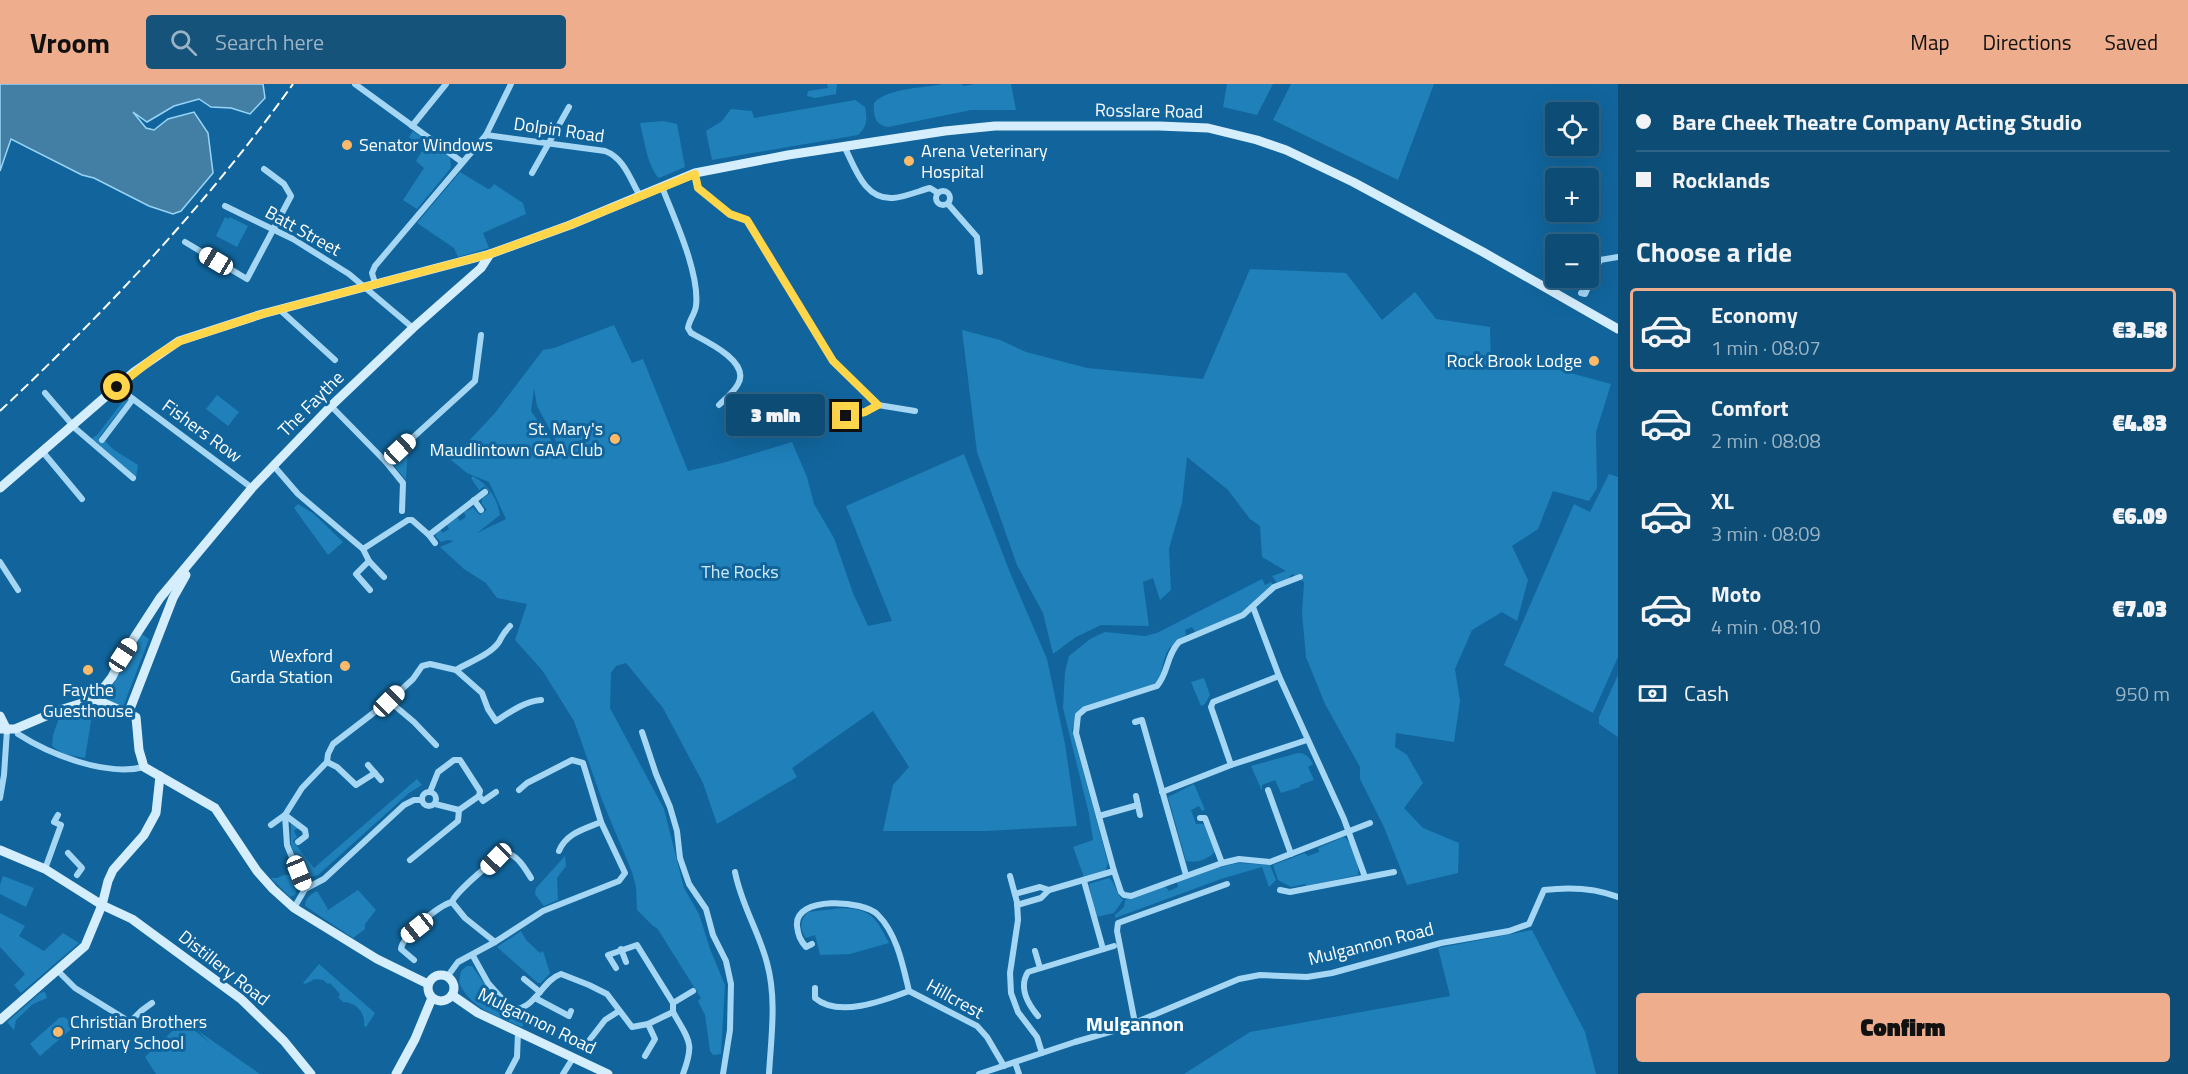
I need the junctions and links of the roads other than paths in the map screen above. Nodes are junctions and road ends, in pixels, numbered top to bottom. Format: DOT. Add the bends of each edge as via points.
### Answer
graph roads {
  1 [pos="355,84"];
  2 [pos="446,84"];
  3 [pos="511,84"];
  4 [pos="569,107"];
  5 [pos="412,126"];
  6 [pos="486,135"];
  7 [pos="548,144"];
  8 [pos="844,147"];
  9 [pos="462,162"];
  10 [pos="264,169"];
  11 [pos="532,173"];
  12 [pos="695,174"];
  13 [pos="662,187"];
  14 [pos="938,193"];
  15 [pos="640,196"];
  16 [pos="948,204"];
  17 [pos="225,206"];
  18 [pos="273,229"];
  19 [pos="185,242"];
  20 [pos="490,254"];
  21 [pos="1618,257"];
  22 [pos="1600,260"];
  23 [pos="464,261"];
  24 [pos="980,272"];
  25 [pos="466,280"];
  26 [pos="375,284"];
  27 [pos="364,287"];
  28 [pos="1581,293"];
  29 [pos="279,309"];
  30 [pos="413,328"];
  31 [pos="1618,328"];
  32 [pos="481,335"];
  33 [pos="335,360"];
  34 [pos="117,387"];
  35 [pos="45,393"];
  36 [pos="133,399"];
  37 [pos="719,405"];
  38 [pos="878,405"];
  39 [pos="331,406"];
  40 [pos="915,411"];
  41 [pos="846,416"];
  42 [pos="72,426"];
  43 [pos="102,440"];
  44 [pos="42,451"];
  45 [pos="386,462"];
  46 [pos="273,465"];
  47 [pos="134,478"];
  48 [pos="0,488"];
  49 [pos="252,488"];
  50 [pos="484,492"];
  51 [pos="82,499"];
  52 [pos="474,500"];
  53 [pos="481,510"];
  54 [pos="402,511"];
  55 [pos="429,535"];
  56 [pos="435,543"];
  57 [pos="363,549"];
  58 [pos="369,561"];
  59 [pos="0,562"];
  60 [pos="1293,570"];
  61 [pos="356,574"];
  62 [pos="384,577"];
  63 [pos="349,578"];
  64 [pos="18,590"];
  65 [pos="370,590"];
  66 [pos="172,591"];
  67 [pos="1253,607"];
  68 [pos="147,618"];
  69 [pos="162,624"];
  70 [pos="510,626"];
  71 [pos="456,670"];
  72 [pos="1279,676"];
  73 [pos="95,699"];
  74 [pos="541,700"];
  75 [pos="389,701"];
  76 [pos="128,714"];
  77 [pos="0,716"];
  78 [pos="1135,722"];
  79 [pos="4,729"];
  80 [pos="642,732"];
  81 [pos="18,734"];
  82 [pos="1307,740"];
  83 [pos="436,745"];
  84 [pos="327,762"];
  85 [pos="369,765"];
  86 [pos="1232,765"];
  87 [pos="144,767"];
  88 [pos="375,773"];
  89 [pos="160,776"];
  90 [pos="381,780"];
  91 [pos="175,785"];
  92 [pos="519,790"];
  93 [pos="1277,791"];
  94 [pos="430,792"];
  95 [pos="496,792"];
  96 [pos="1162,792"];
  97 [pos="479,796"];
  98 [pos="1136,796"];
  99 [pos="0,798"];
  100 [pos="422,800"];
  101 [pos="435,804"];
  102 [pos="1138,805"];
  103 [pos="158,807"];
  104 [pos="459,810"];
  105 [pos="58,815"];
  106 [pos="285,815"];
  107 [pos="1140,815"];
  108 [pos="1099,816"];
  109 [pos="1200,818"];
  110 [pos="602,822"];
  111 [pos="1370,823"];
  112 [pos="271,825"];
  113 [pos="1348,831"];
  114 [pos="298,842"];
  115 [pos="0,850"];
  116 [pos="559,851"];
  117 [pos="68,853"];
  118 [pos="1292,854"];
  119 [pos="410,860"];
  120 [pos="1222,863"];
  121 [pos="45,869"];
  122 [pos="1114,871"];
  123 [pos="735,872"];
  124 [pos="1394,873"];
  125 [pos="77,875"];
  126 [pos="1186,875"];
  127 [pos="1010,876"];
  128 [pos="1365,877"];
  129 [pos="531,878"];
  130 [pos="1084,881"];
  131 [pos="1227,884"];
  132 [pos="305,889"];
  133 [pos="1049,890"];
  134 [pos="1280,890"];
  135 [pos="1015,894"];
  136 [pos="1618,897"];
  137 [pos="452,902"];
  138 [pos="102,905"];
  139 [pos="1017,905"];
  140 [pos="294,908"];
  141 [pos="495,942"];
  142 [pos="812,944"];
  143 [pos="1114,946"];
  144 [pos="621,949"];
  145 [pos="1103,949"];
  146 [pos="1035,951"];
  147 [pos="472,956"];
  148 [pos="414,960"];
  149 [pos="626,962"];
  150 [pos="616,968"];
  151 [pos="1040,968"];
  152 [pos="58,971"];
  153 [pos="447,977"];
  154 [pos="524,979"];
  155 [pos="428,984"];
  156 [pos="815,988"];
  157 [pos="693,991"];
  158 [pos="909,991"];
  159 [pos="452,995"];
  160 [pos="537,995"];
  161 [pos="432,998"];
  162 [pos="152,1003"];
  163 [pos="673,1003"];
  164 [pos="572,1011"];
  165 [pos="619,1011"];
  166 [pos="673,1012"];
  167 [pos="1038,1016"];
  168 [pos="0,1020"];
  169 [pos="130,1022"];
  170 [pos="1135,1023"];
  171 [pos="648,1024"];
  172 [pos="126,1031"];
  173 [pos="518,1032"];
  174 [pos="588,1042"];
  175 [pos="1042,1053"];
  176 [pos="645,1056"];
  177 [pos="573,1058"];
  178 [pos="1015,1062"];
  179 [pos="1004,1066"];
  180 [pos="311,1074"];
  181 [pos="396,1074"];
  182 [pos="508,1074"];
  183 [pos="563,1074"];
  184 [pos="608,1074"];
  185 [pos="683,1074"];
  186 [pos="723,1074"];
  187 [pos="769,1074"];
  188 [pos="979,1074"];
  189 [pos="1019,1074"];
  1 -- 5 [label="street"];
  2 -- 5 [label="street"];
  3 -- 6 [label="street"];
  4 -- 7 [label="street"];
  5 -- 9 [label="street"];
  6 -- 7 [label="street, Dolpin Road"];
  6 -- 9 [label="street"];
  7 -- 11 [label="street"];
  7 -- 15 [label="street, Dolpin Road" via="614,154"];
  8 -- 12 [label="main road, Rosslare Road"];
  8 -- 14 [label="street" via="867,189 878,196 893,198 930,188"];
  8 -- 31 [label="main road, Rosslare Road" via="996,126 1208,128 1257,140 1321,166"];
  9 -- 26 [label="street" via="375,266"];
  10 -- 18 [label="street" via="284,184 291,196"];
  12 -- 13 [label="main road, Rosslare Road"];
  12 -- 38 [label="street" via="698,188 730,214 747,220 833,361"];
  13 -- 15 [label="main road, Rosslare Road"];
  13 -- 37 [label="street" via="693,279 696,309 688,328 730,356 740,375 740,382"];
  14 -- 16 [label="street" via="937,202"];
  14 -- 16 [label="street" via="949,194"];
  15 -- 20 [label="main road, Rosslare Road"];
  16 -- 24 [label="street" via="977,237"];
  17 -- 18 [label="street, Batt Street"];
  18 -- 19 [label="street" via="247,279"];
  18 -- 27 [label="street, Batt Street"];
  20 -- 23 [label="main road, Rosslare Road"];
  20 -- 25 [label="main road, The Faythe"];
  21 -- 22 [label="street"];
  22 -- 28 [label="street" via="1585,294"];
  23 -- 25 [label="main road" via="468,269"];
  23 -- 26 [label="main road, Rosslare Road"];
  25 -- 30 [label="main road, The Faythe"];
  26 -- 27 [label="main road, Rosslare Road"];
  27 -- 29 [label="main road, Rosslare Road"];
  27 -- 30 [label="street, Batt Street"];
  29 -- 33 [label="street"];
  29 -- 34 [label="main road, Rosslare Road" via="180,341"];
  30 -- 39 [label="main road, The Faythe"];
  32 -- 45 [label="street" via="474,381"];
  34 -- 36 [label="street, Fishers Row"];
  34 -- 42 [label="main road, Rosslare Road"];
  35 -- 42 [label="street"];
  36 -- 43 [label="street"];
  36 -- 49 [label="street, Fishers Row"];
  38 -- 40 [label="street"];
  38 -- 41 [label="street"];
  39 -- 45 [label="street"];
  39 -- 46 [label="main road, The Faythe"];
  42 -- 44 [label="main road, Rosslare Road"];
  42 -- 47 [label="street"];
  44 -- 48 [label="main road, Rosslare Road"];
  44 -- 51 [label="street"];
  45 -- 54 [label="street" via="403,483"];
  46 -- 49 [label="main road, The Faythe"];
  46 -- 57 [label="street" via="298,494"];
  49 -- 66 [label="main road, The Faythe"];
  50 -- 52 [label="street"];
  52 -- 53 [label="street"];
  52 -- 55 [label="street"];
  55 -- 56 [label="street"];
  55 -- 57 [label="street" via="408,520"];
  57 -- 58 [label="street"];
  58 -- 61 [label="street"];
  58 -- 62 [label="street"];
  59 -- 64 [label="street"];
  60 -- 67 [label="street" via="1297,578 1274,587"];
  61 -- 63 [label="street"];
  61 -- 65 [label="street"];
  66 -- 68 [label="main road, The Faythe"];
  66 -- 69 [label="main road, The Faythe"];
  67 -- 72 [label="street"];
  67 -- 108 [label="street" via="1179,642 1157,686 1085,709 1078,715 1077,733"];
  68 -- 69 [label="main road"];
  68 -- 73 [label="main road, The Faythe"];
  69 -- 76 [label="main road, The Faythe"];
  70 -- 71 [label="street" via="486,653"];
  71 -- 74 [label="street" via="482,693 496,721"];
  71 -- 75 [label="street" via="422,666"];
  72 -- 82 [label="street"];
  72 -- 86 [label="street" via="1213,702 1211,707"];
  73 -- 76 [label="main road"];
  73 -- 79 [label="main road" via="15,729"];
  75 -- 83 [label="street"];
  75 -- 84 [label="street" via="333,744"];
  76 -- 87 [label="main road" via="136,717"];
  77 -- 79 [label="main road"];
  78 -- 96 [label="street" via="1142,720"];
  79 -- 99 [label="street"];
  80 -- 186 [label="street" via="677,831 680,858 689,884 706,909 726,962 731,984 730,1030"];
  81 -- 87 [label="street" via="77,762 116,768"];
  82 -- 86 [label="street"];
  82 -- 113 [label="street"];
  84 -- 88 [label="street" via="356,785"];
  84 -- 106 [label="street" via="302,788"];
  85 -- 88 [label="street"];
  86 -- 96 [label="street"];
  87 -- 89 [label="main road"];
  88 -- 90 [label="street"];
  89 -- 91 [label="main road"];
  89 -- 103 [label="main road"];
  91 -- 103 [label="main road" via="165,788"];
  91 -- 140 [label="main road" via="215,808 257,871"];
  92 -- 110 [label="street" via="578,760 583,763"];
  93 -- 118 [label="street" via="1269,792"];
  94 -- 97 [label="street" via="438,772 460,760 480,791"];
  94 -- 100 [label="street"];
  94 -- 101 [label="street" via="437,797"];
  95 -- 97 [label="street" via="483,801"];
  96 -- 126 [label="street"];
  97 -- 104 [label="street"];
  98 -- 102 [label="street"];
  100 -- 101 [label="street" via="428,807"];
  100 -- 132 [label="street" via="404,806 324,879"];
  101 -- 104 [label="street"];
  102 -- 107 [label="street"];
  102 -- 108 [label="street"];
  103 -- 138 [label="main road" via="151,825 113,870"];
  104 -- 119 [label="street" via="458,821"];
  105 -- 121 [label="street" via="54,822 61,825"];
  106 -- 112 [label="street"];
  106 -- 114 [label="street" via="306,830 306,836"];
  106 -- 132 [label="street" via="287,845"];
  108 -- 122 [label="street"];
  109 -- 120 [label="street" via="1205,818"];
  110 -- 116 [label="street" via="568,837"];
  110 -- 141 [label="street" via="625,873 623,878 543,911"];
  111 -- 113 [label="street"];
  113 -- 118 [label="street"];
  113 -- 128 [label="street"];
  115 -- 121 [label="main road, Distillery Road"];
  117 -- 125 [label="street" via="82,868"];
  118 -- 120 [label="street" via="1270,862 1239,859"];
  120 -- 126 [label="street"];
  121 -- 138 [label="main road, Distillery Road"];
  122 -- 126 [label="street" via="1121,892 1127,897"];
  122 -- 130 [label="street"];
  123 -- 187 [label="street" via="768,964 772,994"];
  124 -- 128 [label="street"];
  127 -- 135 [label="street"];
  128 -- 134 [label="street" via="1290,892"];
  129 -- 137 [label="street" via="515,858 504,854 461,888"];
  130 -- 133 [label="street"];
  130 -- 145 [label="street"];
  131 -- 170 [label="street" via="1118,923"];
  132 -- 140 [label="street"];
  133 -- 135 [label="street" via="1033,888"];
  133 -- 139 [label="street" via="1041,898"];
  135 -- 139 [label="street"];
  136 -- 170 [label="street, Mulgannon Road" via="1604,892 1544,890 1529,924 1509,931 1441,943 1307,977 1246,977"];
  137 -- 141 [label="street"];
  137 -- 148 [label="street" via="437,909 406,937 400,949"];
  138 -- 152 [label="main road" via="85,946"];
  138 -- 180 [label="main road, Distillery Road" via="132,919 241,999"];
  139 -- 175 [label="street" via="1009,984 1018,1011 1037,1037"];
  140 -- 155 [label="main road" via="376,959"];
  141 -- 147 [label="street"];
  142 -- 158 [label="street, Hillcrest" via="806,946 800,940 797,920 801,911 832,904 870,908 893,937"];
  143 -- 145 [label="street"];
  144 -- 149 [label="street"];
  144 -- 150 [label="street" via="608,955"];
  144 -- 163 [label="street" via="637,945"];
  145 -- 151 [label="street"];
  146 -- 151 [label="street"];
  147 -- 153 [label="street" via="458,962"];
  147 -- 160 [label="street" via="488,983 511,1009 521,1009"];
  151 -- 167 [label="street" via="1028,972 1023,985"];
  152 -- 168 [label="main road"];
  152 -- 169 [label="street" via="75,988"];
  153 -- 155 [label="main road" via="436,976"];
  153 -- 159 [label="main road" via="454,986"];
  154 -- 160 [label="street"];
  155 -- 161 [label="main road"];
  156 -- 158 [label="street, Hillcrest" via="815,998 832,1007 873,1003"];
  157 -- 163 [label="street"];
  158 -- 179 [label="street, Hillcrest" via="977,1026"];
  159 -- 161 [label="main road" via="442,1001"];
  159 -- 173 [label="main road, Mulgannon Road"];
  160 -- 164 [label="street" via="569,1016"];
  160 -- 165 [label="street" via="561,974 607,994"];
  161 -- 181 [label="main road"];
  162 -- 169 [label="street"];
  163 -- 166 [label="street"];
  165 -- 171 [label="street" via="632,1027"];
  165 -- 174 [label="street" via="605,1020"];
  166 -- 171 [label="street"];
  166 -- 185 [label="street" via="690,1043 691,1053"];
  169 -- 172 [label="street"];
  170 -- 175 [label="street, Mulgannon Road"];
  171 -- 176 [label="street" via="655,1039"];
  173 -- 177 [label="main road, Mulgannon Road"];
  173 -- 182 [label="street" via="517,1056"];
  175 -- 178 [label="street, Mulgannon Road"];
  177 -- 183 [label="street"];
  177 -- 184 [label="main road, Mulgannon Road"];
  178 -- 179 [label="street, Mulgannon Road"];
  178 -- 189 [label="street"];
  179 -- 188 [label="street, Mulgannon Road"];
}
